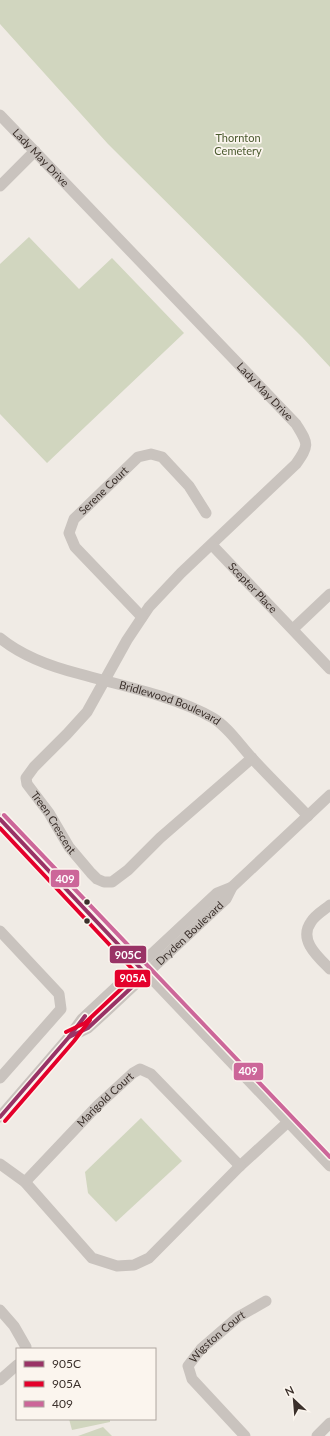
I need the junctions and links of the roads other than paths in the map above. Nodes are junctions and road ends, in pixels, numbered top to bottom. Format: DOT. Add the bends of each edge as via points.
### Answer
graph roads {
  1 [pos="0,115"];
  2 [pos="35,151"];
  3 [pos="0,186"];
  4 [pos="206,513"];
  5 [pos="212,545"];
  6 [pos="330,594"];
  7 [pos="142,617"];
  8 [pos="293,629"];
  9 [pos="0,638"];
  10 [pos="330,669"];
  11 [pos="104,681"];
  12 [pos="252,758"];
  13 [pos="330,795"];
  14 [pos="308,816"];
  15 [pos="0,819"];
  16 [pos="330,905"];
  17 [pos="0,931"];
  18 [pos="330,969"];
  19 [pos="143,970"];
  20 [pos="0,1078"];
  21 [pos="0,1117"];
  22 [pos="288,1122"];
  23 [pos="0,1164"];
  24 [pos="240,1166"];
  25 [pos="330,1166"];
  26 [pos="25,1182"];
  27 [pos="266,1301"];
  28 [pos="0,1310"];
  29 [pos="26,1348"];
  30 [pos="16,1366"];
  31 [pos="0,1380"];
  32 [pos="330,1423"];
  33 [pos="245,1436"];
  34 [pos="317,1436"];
  1 -- 2 [label="street, Lady May Drive"];
  2 -- 3 [label="street"];
  2 -- 5 [label="street, Lady May Drive" via="296,424 306,440 305,451 296,464"];
  4 -- 7 [label="street, Serene Court" via="189,486 162,457 151,454 138,457 74,519 69,533 76,547"];
  5 -- 7 [label="street, Lady May Drive" via="181,573"];
  5 -- 8 [label="street, Scepter Place"];
  6 -- 8 [label="street"];
  7 -- 11 [label="street, Lady May Drive"];
  8 -- 10 [label="street, Scepter Place"];
  9 -- 11 [label="street, Bridlewood Boulevard" via="30,657"];
  11 -- 12 [label="street, Bridlewood Boulevard" via="166,698 213,718"];
  11 -- 12 [label="street, Treen Crescent" via="87,712 26,778 27,784 49,813 69,847 97,879 112,882 122,875 160,838"];
  12 -- 14 [label="street, Bridlewood Boulevard"];
  13 -- 14 [label="street, Dryden Boulevard"];
  14 -- 19 [label="street, Dryden Boulevard" via="232,887 217,893"];
  15 -- 19 [label="street"];
  16 -- 18 [label="street" via="311,922 306,934 311,948"];
  17 -- 20 [label="street" via="59,994 61,1009"];
  19 -- 21 [label="street, Dryden Boulevard" via="88,1028 69,1037"];
  19 -- 22 [label="street"];
  22 -- 24 [label="street"];
  22 -- 25 [label="street"];
  23 -- 26 [label="street"];
  24 -- 26 [label="street" via="149,1258 134,1265 117,1266 92,1258"];
  24 -- 26 [label="street, Marigold Court" via="151,1074 140,1069 97,1106"];
  27 -- 33 [label="street, Wigston Court" via="238,1317 200,1349 188,1366 192,1379"];
  28 -- 29 [label="street" via="14,1326"];
  30 -- 31 [label="street"];
  32 -- 34 [label="street"];
}
